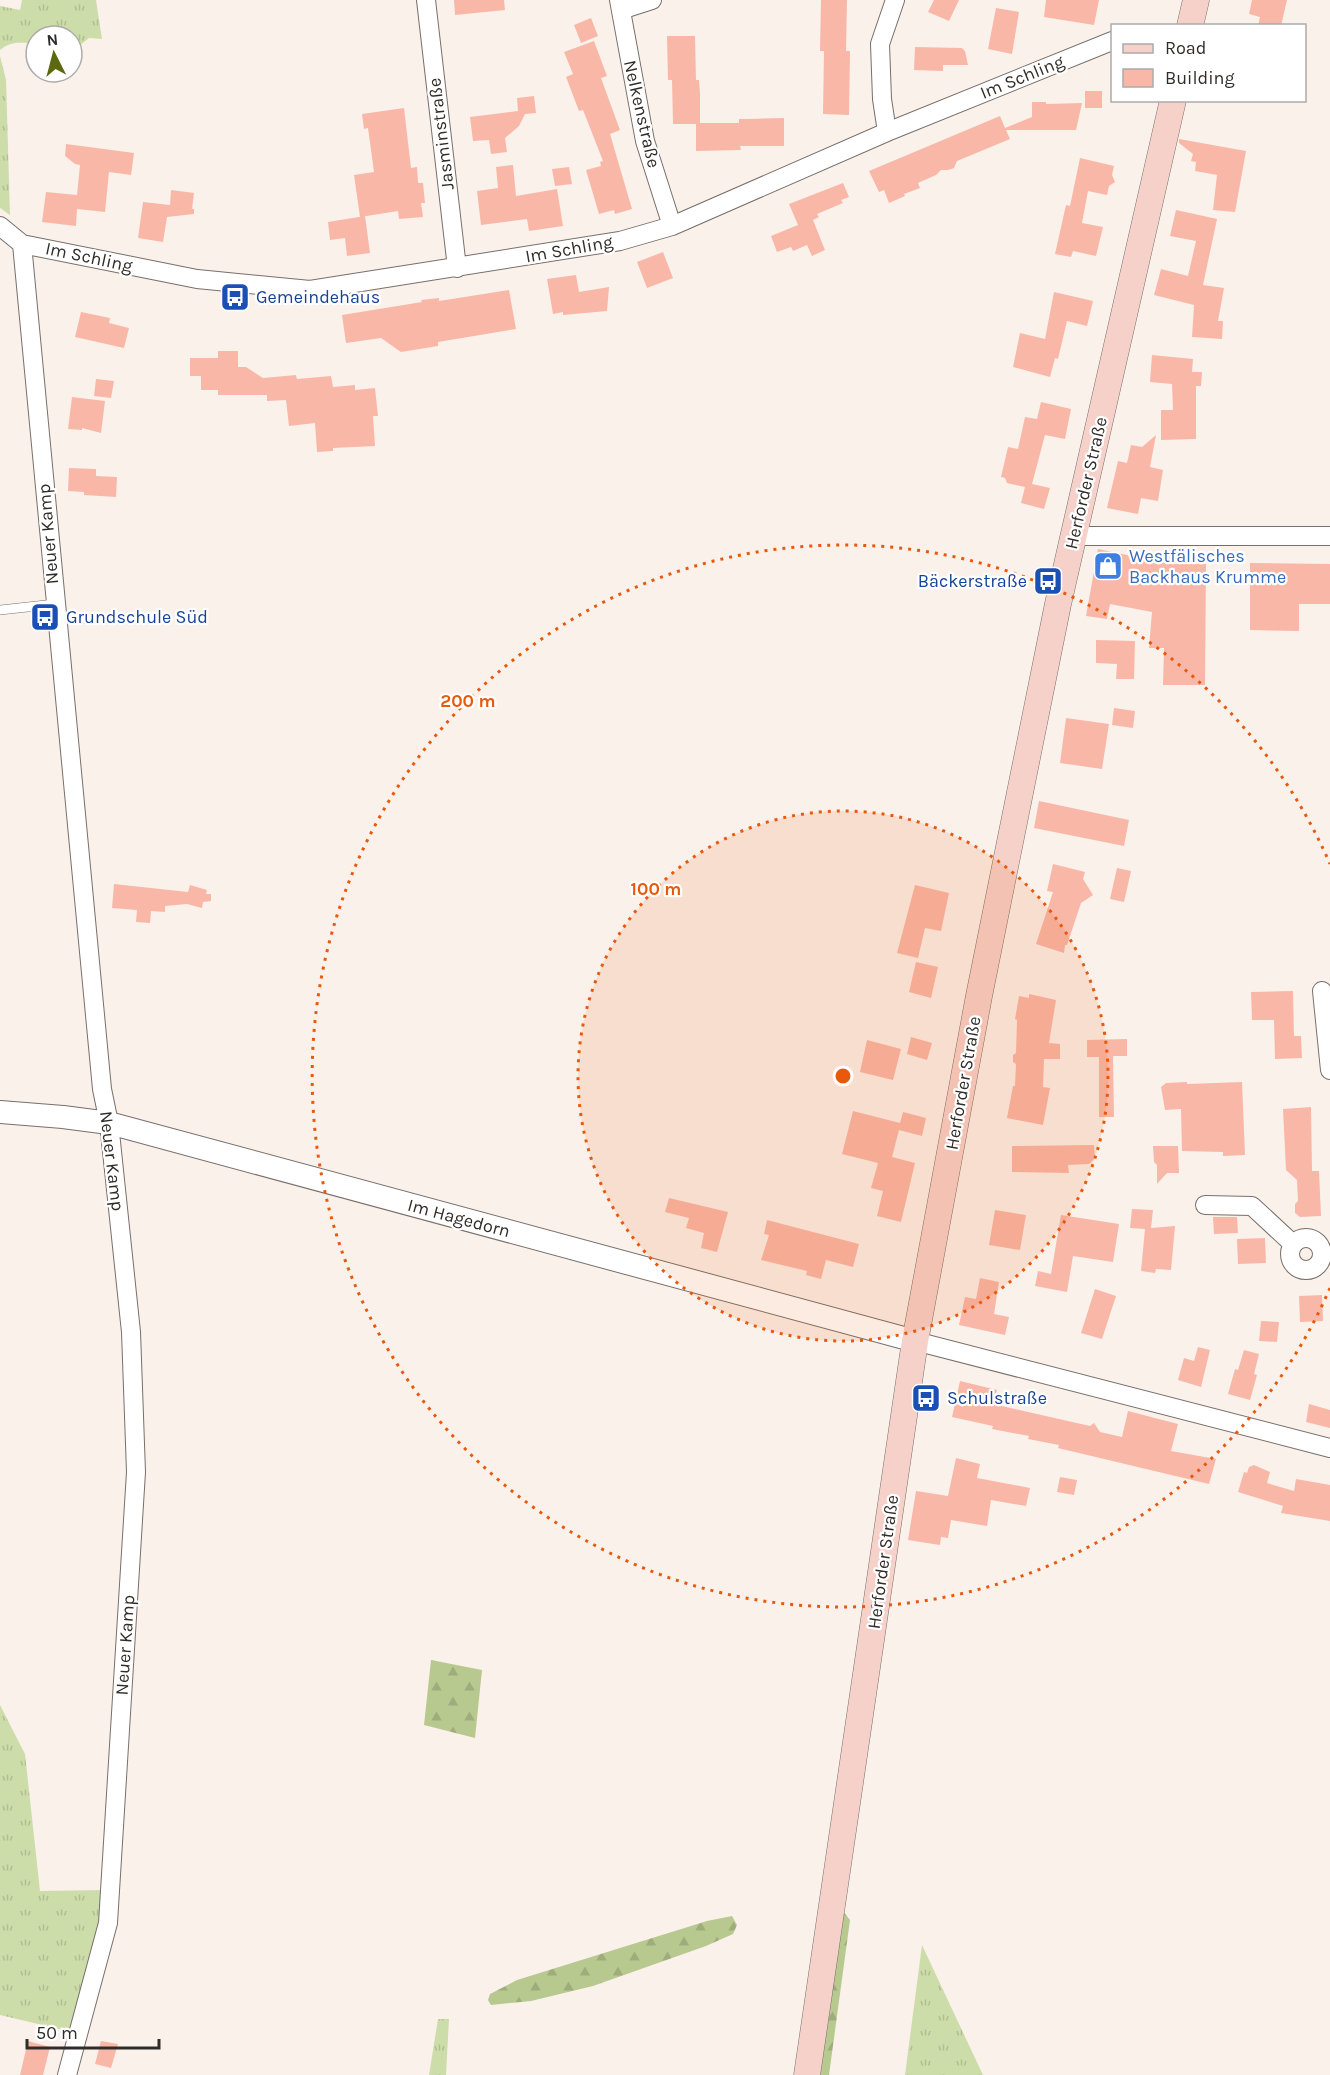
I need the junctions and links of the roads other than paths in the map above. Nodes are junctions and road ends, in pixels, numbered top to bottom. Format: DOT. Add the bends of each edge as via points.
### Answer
graph roads {
  1 [pos="426,0"];
  2 [pos="652,0"];
  3 [pos="895,0"];
  4 [pos="1196,0"];
  5 [pos="620,5"];
  6 [pos="1190,24"];
  7 [pos="1111,42"];
  8 [pos="1173,102"];
  9 [pos="887,132"];
  10 [pos="0,226"];
  11 [pos="672,226"];
  12 [pos="22,244"];
  13 [pos="457,268"];
  14 [pos="1074,536"];
  15 [pos="1330,536"];
  16 [pos="55,604"];
  17 [pos="0,610"];
  18 [pos="1322,991"];
  19 [pos="1330,1070"];
  20 [pos="0,1112"];
  21 [pos="109,1123"];
  22 [pos="1205,1205"];
  23 [pos="1324,1237"];
  24 [pos="1293,1244"];
  25 [pos="1324,1271"];
  26 [pos="915,1341"];
  27 [pos="1330,1448"];
  28 [pos="67,2075"];
  29 [pos="807,2075"];
  1 -- 13 [label="street, Jasminstraße"];
  2 -- 5 [label="street"];
  3 -- 9 [label="street" via="880,44"];
  4 -- 6 [label="main road"];
  5 -- 11 [label="street, Nelkenstraße" via="645,141"];
  7 -- 9 [label="street, Im Schling"];
  8 -- 14 [label="main road, Herforder Straße"];
  9 -- 11 [label="street, Im Schling"];
  10 -- 12 [label="street, Im Schling"];
  11 -- 13 [label="street, Im Schling" via="620,241"];
  12 -- 13 [label="street, Im Schling" via="197,279 310,290"];
  12 -- 16 [label="street, Neuer Kamp"];
  14 -- 15 [label="street"];
  14 -- 26 [label="main road, Herforder Straße" via="978,996"];
  16 -- 17 [label="lane"];
  16 -- 21 [label="street, Neuer Kamp" via="102,1089"];
  18 -- 19 [label="street"];
  20 -- 21 [label="street, Im Hagedorn"];
  21 -- 26 [label="street, Im Hagedorn"];
  21 -- 28 [label="street, Neuer Kamp" via="131,1332 136,1472 108,1923"];
  22 -- 24 [label="street" via="1252,1206"];
  23 -- 24 [label="street"];
  23 -- 25 [label="street"];
  24 -- 25 [label="street" via="1293,1264 1305,1271"];
  26 -- 27 [label="street"];
  26 -- 29 [label="main road, Herforder Straße"];
}
